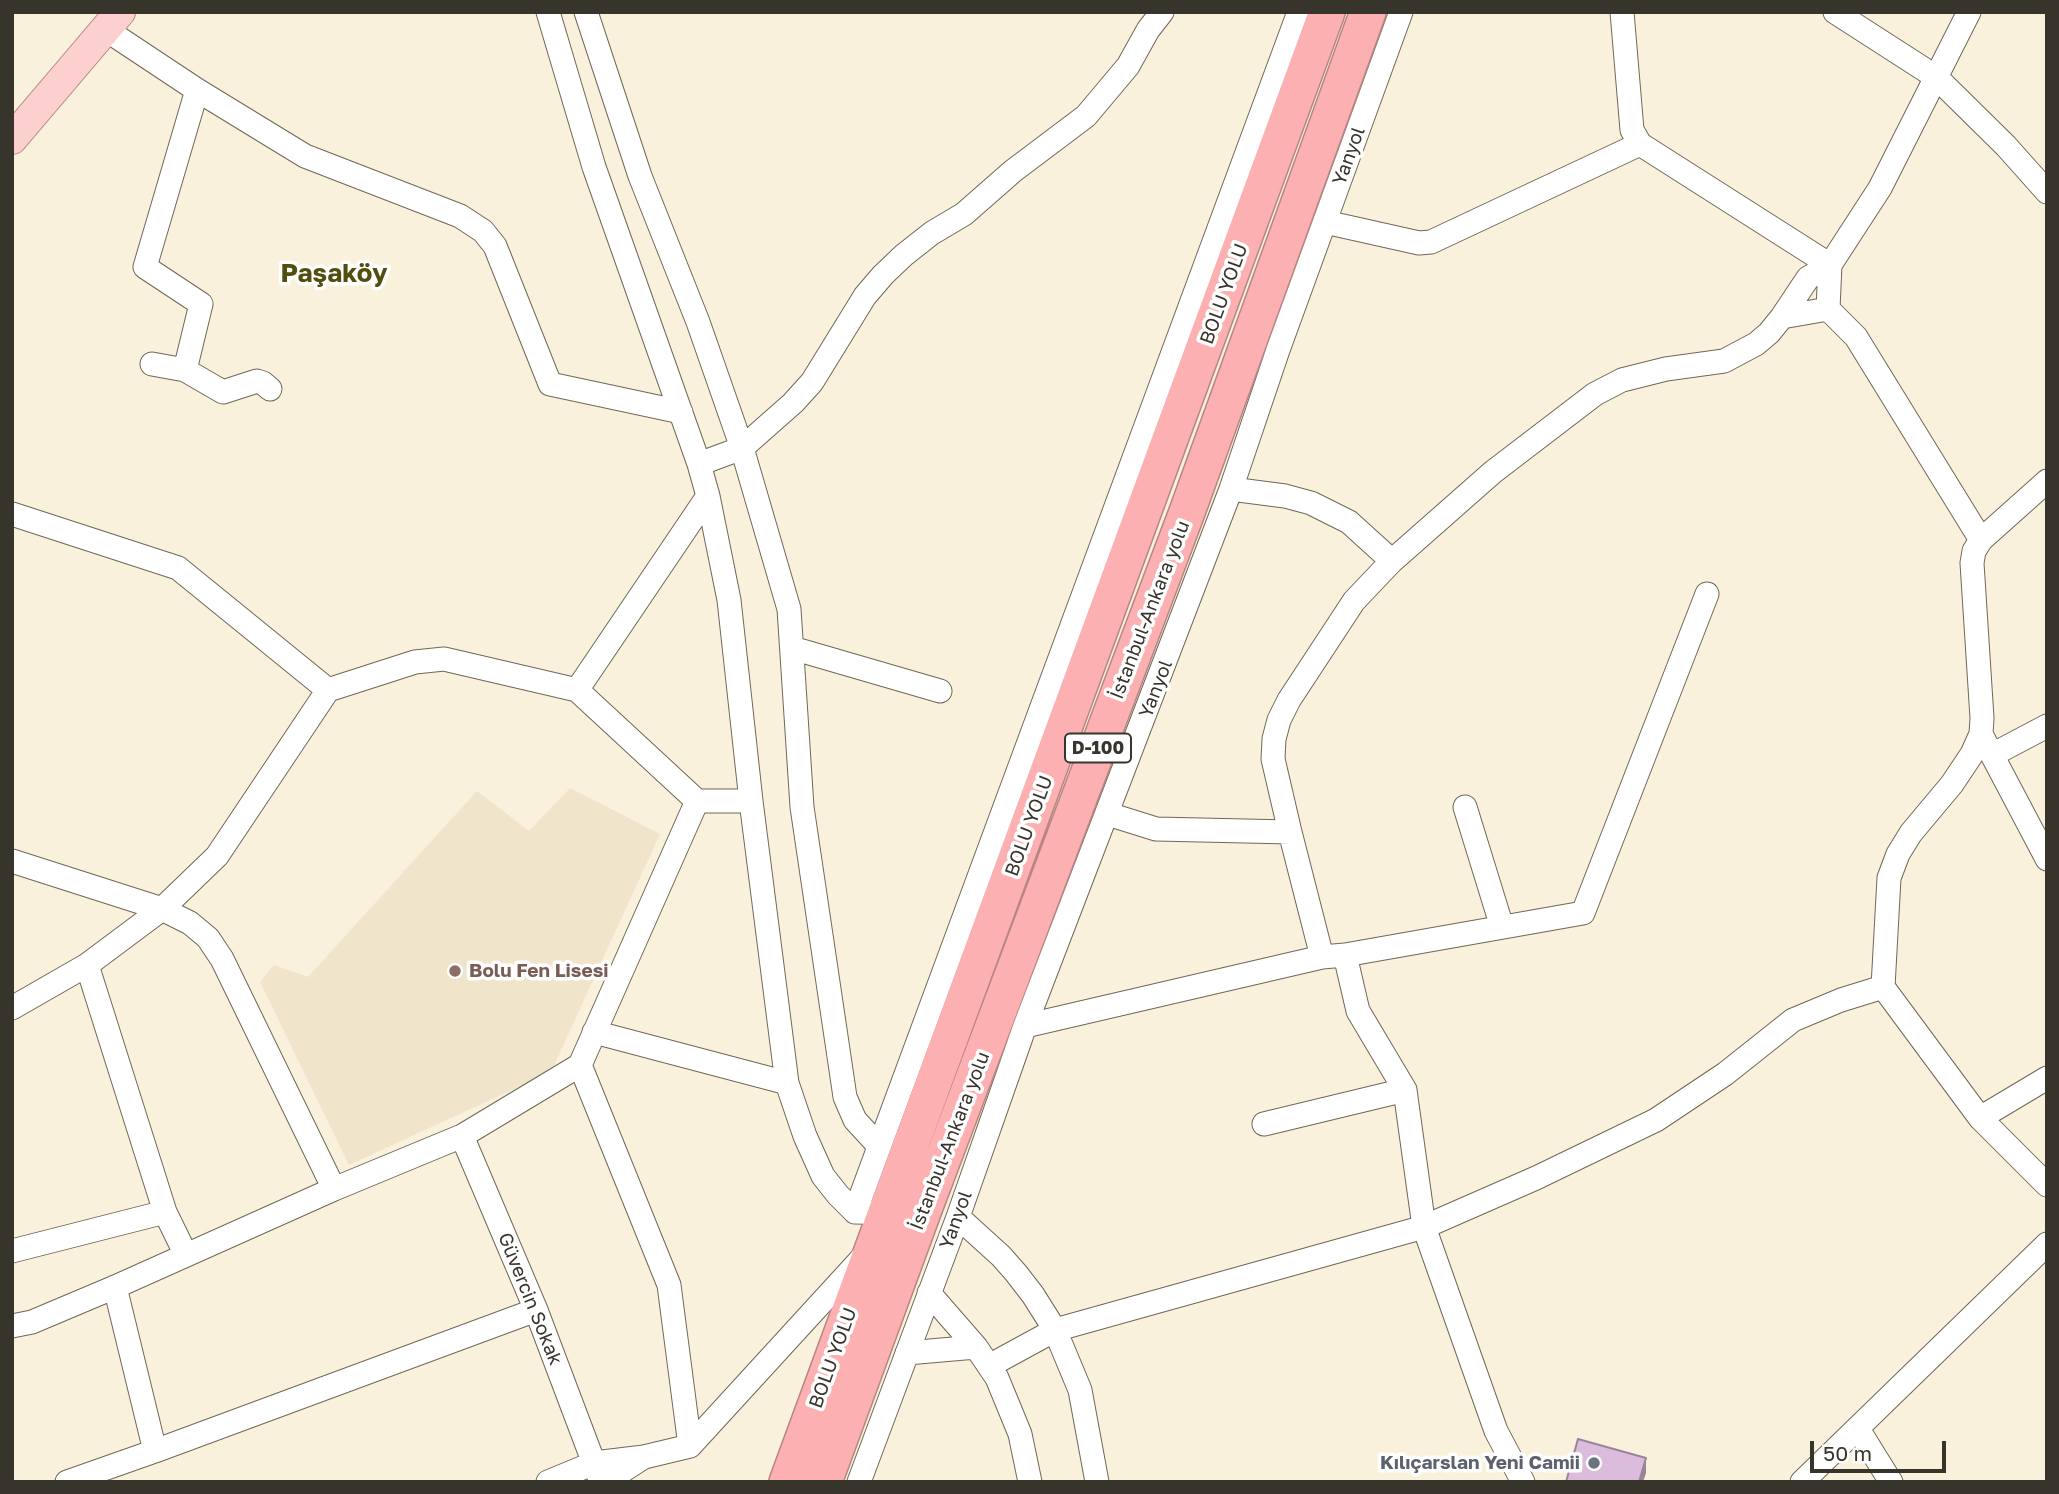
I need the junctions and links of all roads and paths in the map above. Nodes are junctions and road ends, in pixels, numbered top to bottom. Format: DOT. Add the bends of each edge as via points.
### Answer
graph roads {
  1 [pos="548,12"];
  2 [pos="586,12"];
  3 [pos="1162,12"];
  4 [pos="1299,12"];
  5 [pos="1327,12"];
  6 [pos="1368,12"];
  7 [pos="1401,12"];
  8 [pos="1622,12"];
  9 [pos="1835,12"];
  10 [pos="1969,12"];
  11 [pos="107,18"];
  12 [pos="1936,78"];
  13 [pos="197,90"];
  14 [pos="12,112"];
  15 [pos="1277,113"];
  16 [pos="12,139"];
  17 [pos="1640,144"];
  18 [pos="2047,192"];
  19 [pos="1325,222"];
  20 [pos="1830,265"];
  21 [pos="1828,309"];
  22 [pos="1782,317"];
  23 [pos="1278,350"];
  24 [pos="152,364"];
  25 [pos="185,370"];
  26 [pos="270,389"];
  27 [pos="681,412"];
  28 [pos="742,448"];
  29 [pos="699,464"];
  30 [pos="2047,481"];
  31 [pos="1231,489"];
  32 [pos="708,496"];
  33 [pos="1187,512"];
  34 [pos="12,514"];
  35 [pos="1981,540"];
  36 [pos="1392,561"];
  37 [pos="1707,594"];
  38 [pos="792,648"];
  39 [pos="328,690"];
  40 [pos="577,690"];
  41 [pos="940,691"];
  42 [pos="2047,726"];
  43 [pos="1981,734"];
  44 [pos="1992,755"];
  45 [pos="751,800"];
  46 [pos="697,801"];
  47 [pos="1465,807"];
  48 [pos="1108,814"];
  49 [pos="1290,832"];
  50 [pos="2047,859"];
  51 [pos="12,862"];
  52 [pos="162,909"];
  53 [pos="1502,927"];
  54 [pos="1334,956"];
  55 [pos="88,965"];
  56 [pos="1882,987"];
  57 [pos="12,1008"];
  58 [pos="1025,1026"];
  59 [pos="594,1032"];
  60 [pos="580,1065"];
  61 [pos="2047,1079"];
  62 [pos="788,1083"];
  63 [pos="1405,1090"];
  64 [pos="1980,1118"];
  65 [pos="1264,1124"];
  66 [pos="462,1136"];
  67 [pos="879,1146"];
  68 [pos="2047,1185"];
  69 [pos="334,1189"];
  70 [pos="165,1212"];
  71 [pos="855,1212"];
  72 [pos="903,1214"];
  73 [pos="958,1217"];
  74 [pos="1424,1227"];
  75 [pos="2047,1244"];
  76 [pos="12,1251"];
  77 [pos="186,1255"];
  78 [pos="115,1287"];
  79 [pos="929,1293"];
  80 [pos="536,1310"];
  81 [pos="12,1326"];
  82 [pos="1055,1330"];
  83 [pos="907,1353"];
  84 [pos="982,1356"];
  85 [pos="1858,1429"];
  86 [pos="690,1446"];
  87 [pos="155,1451"];
  88 [pos="600,1475"];
  89 [pos="67,1482"];
  90 [pos="548,1482"];
  91 [pos="788,1482"];
  92 [pos="824,1482"];
  93 [pos="859,1482"];
  94 [pos="1030,1482"];
  95 [pos="1097,1482"];
  96 [pos="1523,1482"];
  97 [pos="1802,1482"];
  98 [pos="1891,1482"];
  1 -- 27 [label="street" via="594,167"];
  2 -- 28 [label="street" via="640,176"];
  3 -- 28 [label="street" via="1128,66 1086,116 883,275 812,382"];
  4 -- 15 [label="street"];
  5 -- 15 [label="highway, BOLU YOLU / D-100"];
  6 -- 33 [label="highway, İstanbul-Ankara yolu / D-100"];
  7 -- 19 [label="street, Yanyol"];
  8 -- 17 [label="street" via="1632,130"];
  9 -- 12 [label="street"];
  10 -- 12 [label="street"];
  11 -- 13 [label="street"];
  11 -- 14 [label="main road"];
  11 -- 16 [label="main road"];
  12 -- 18 [label="street"];
  12 -- 20 [label="street" via="1880,188"];
  13 -- 25 [label="street" via="145,267 201,304"];
  13 -- 27 [label="street" via="305,156 460,216 484,231 495,246 550,384"];
  15 -- 67 [label="street"];
  15 -- 91 [label="highway, BOLU YOLU / D-100"];
  17 -- 19 [label="street" via="1432,242"];
  17 -- 20 [label="street"];
  19 -- 23 [label="street, Yanyol"];
  20 -- 21 [label="street"];
  20 -- 22 [label="street" via="1808,278"];
  21 -- 22 [label="street"];
  21 -- 35 [label="street" via="1856,337"];
  22 -- 36 [label="street" via="1738,355 1622,380 1595,394 1493,472"];
  23 -- 31 [label="street, Yanyol"];
  23 -- 33 [label="street"];
  24 -- 25 [label="street"];
  25 -- 26 [label="street" via="223,392 257,382"];
  27 -- 29 [label="street"];
  28 -- 29 [label="street"];
  28 -- 38 [label="street" via="789,608"];
  29 -- 32 [label="street"];
  30 -- 35 [label="street"];
  31 -- 36 [label="street" via="1285,496 1321,508 1349,522"];
  31 -- 48 [label="street, Yanyol"];
  32 -- 40 [label="street"];
  32 -- 45 [label="street" via="730,600"];
  33 -- 92 [label="highway, İstanbul-Ankara yolu / D-100"];
  34 -- 39 [label="street" via="178,568"];
  35 -- 43 [label="street" via="1973,551 1972,564"];
  36 -- 49 [label="street" via="1346,611 1279,720 1273,759"];
  37 -- 53 [label="street" via="1583,913"];
  38 -- 41 [label="street"];
  38 -- 67 [label="street" via="802,807 845,1097 855,1120"];
  39 -- 40 [label="street" via="415,662 444,659"];
  39 -- 52 [label="street" via="217,856"];
  40 -- 46 [label="street"];
  42 -- 44 [label="street"];
  43 -- 44 [label="street"];
  43 -- 56 [label="street" via="1952,783 1898,854 1889,878"];
  44 -- 50 [label="street"];
  45 -- 46 [label="street"];
  45 -- 62 [label="street"];
  46 -- 59 [label="street"];
  47 -- 53 [label="street"];
  48 -- 49 [label="street" via="1156,829"];
  48 -- 58 [label="street, Yanyol"];
  49 -- 54 [label="street"];
  51 -- 52 [label="street"];
  52 -- 55 [label="street"];
  52 -- 69 [label="street" via="190,923 222,959"];
  53 -- 54 [label="street"];
  54 -- 58 [label="street"];
  54 -- 63 [label="street" via="1358,1012"];
  55 -- 57 [label="street"];
  55 -- 70 [label="street"];
  56 -- 64 [label="street"];
  56 -- 74 [label="street" via="1793,1020 1725,1074 1656,1120"];
  58 -- 73 [label="street, Yanyol"];
  59 -- 60 [label="street"];
  59 -- 62 [label="street"];
  60 -- 66 [label="street"];
  60 -- 86 [label="street" via="669,1284"];
  61 -- 64 [label="street"];
  62 -- 71 [label="street" via="804,1136 823,1175"];
  63 -- 65 [label="street"];
  63 -- 74 [label="street"];
  64 -- 68 [label="street"];
  66 -- 69 [label="street"];
  66 -- 80 [label="street, Güvercin Sokak"];
  67 -- 71 [label="street"];
  69 -- 77 [label="street"];
  70 -- 76 [label="street"];
  70 -- 77 [label="street"];
  71 -- 72 [label="street"];
  72 -- 86 [label="street"];
  72 -- 91 [label="street"];
  73 -- 79 [label="street, Yanyol"];
  73 -- 82 [label="street" via="1016,1273"];
  74 -- 82 [label="street"];
  74 -- 96 [label="street" via="1496,1431"];
  75 -- 85 [label="street"];
  77 -- 78 [label="street"];
  78 -- 81 [label="street"];
  78 -- 87 [label="street"];
  79 -- 83 [label="street, Yanyol"];
  79 -- 84 [label="street"];
  80 -- 87 [label="street"];
  80 -- 88 [label="street, Güvercin Sokak"];
  82 -- 84 [label="street"];
  82 -- 95 [label="street" via="1080,1390"];
  83 -- 84 [label="street"];
  83 -- 93 [label="street, Yanyol"];
  84 -- 94 [label="street" via="1009,1404"];
  85 -- 97 [label="street"];
  85 -- 98 [label="street"];
  86 -- 88 [label="street" via="644,1457"];
  87 -- 89 [label="street"];
  88 -- 90 [label="street"];
}
